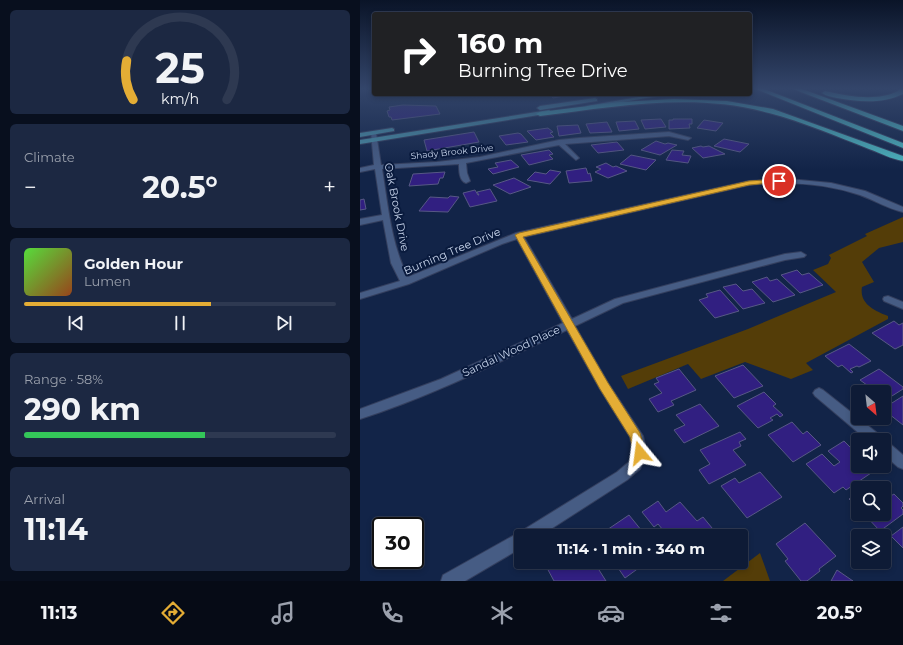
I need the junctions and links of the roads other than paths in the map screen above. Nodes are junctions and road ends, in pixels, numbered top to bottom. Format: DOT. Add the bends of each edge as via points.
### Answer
graph roads {
  1 [pos="502,116"];
  2 [pos="524,116"];
  3 [pos="788,116"];
  4 [pos="821,116"];
  5 [pos="827,116"];
  6 [pos="869,116"];
  7 [pos="903,129"];
  8 [pos="360,135"];
  9 [pos="374,136"];
  10 [pos="688,138"];
  11 [pos="360,142"];
  12 [pos="560,142"];
  13 [pos="892,142"];
  14 [pos="903,146"];
  15 [pos="576,158"];
  16 [pos="903,159"];
  17 [pos="462,162"];
  18 [pos="377,167"];
  19 [pos="360,170"];
  20 [pos="466,180"];
  21 [pos="903,210"];
  22 [pos="386,217"];
  23 [pos="360,222"];
  24 [pos="519,235"];
  25 [pos="801,255"];
  26 [pos="406,282"];
  27 [pos="360,296"];
  28 [pos="888,299"];
  29 [pos="903,306"];
  30 [pos="570,324"];
  31 [pos="819,393"];
  32 [pos="360,414"];
  33 [pos="868,433"];
  34 [pos="891,453"];
  35 [pos="903,463"];
  36 [pos="537,529"];
  37 [pos="514,543"];
  38 [pos="449,581"];
  1 -- 9 [label="main road"];
  2 -- 9 [label="main road"];
  3 -- 16 [label="highway"];
  4 -- 13 [label="highway"];
  5 -- 13 [label="highway"];
  6 -- 7 [label="highway"];
  8 -- 9 [label="main road"];
  9 -- 11 [label="main road"];
  9 -- 18 [label="street, Oak Brook Drive"];
  10 -- 12 [label="street, Shady Brook Drive" via="669,134"];
  12 -- 15 [label="street"];
  12 -- 17 [label="street, Shady Brook Drive"];
  13 -- 14 [label="highway"];
  17 -- 18 [label="street, Shady Brook Drive"];
  17 -- 20 [label="street"];
  18 -- 19 [label="street, Shady Brook Drive"];
  18 -- 22 [label="street, Oak Brook Drive"];
  21 -- 24 [label="street, Burning Tree Drive" via="869,195 831,185 768,181 741,184"];
  22 -- 23 [label="street"];
  22 -- 26 [label="street, Oak Brook Drive" via="396,263"];
  24 -- 26 [label="street, Burning Tree Drive"];
  24 -- 30 [label="street"];
  25 -- 30 [label="street, Sandal Wood Place" via="777,258 619,301"];
  26 -- 27 [label="street, Burning Tree Drive"];
  28 -- 29 [label="street"];
  30 -- 32 [label="street, Sandal Wood Place" via="445,382"];
  30 -- 36 [label="street" via="604,386 636,436 640,453 635,465 622,476"];
  31 -- 33 [label="street"];
  34 -- 35 [label="street"];
  37 -- 38 [label="street"];
}
